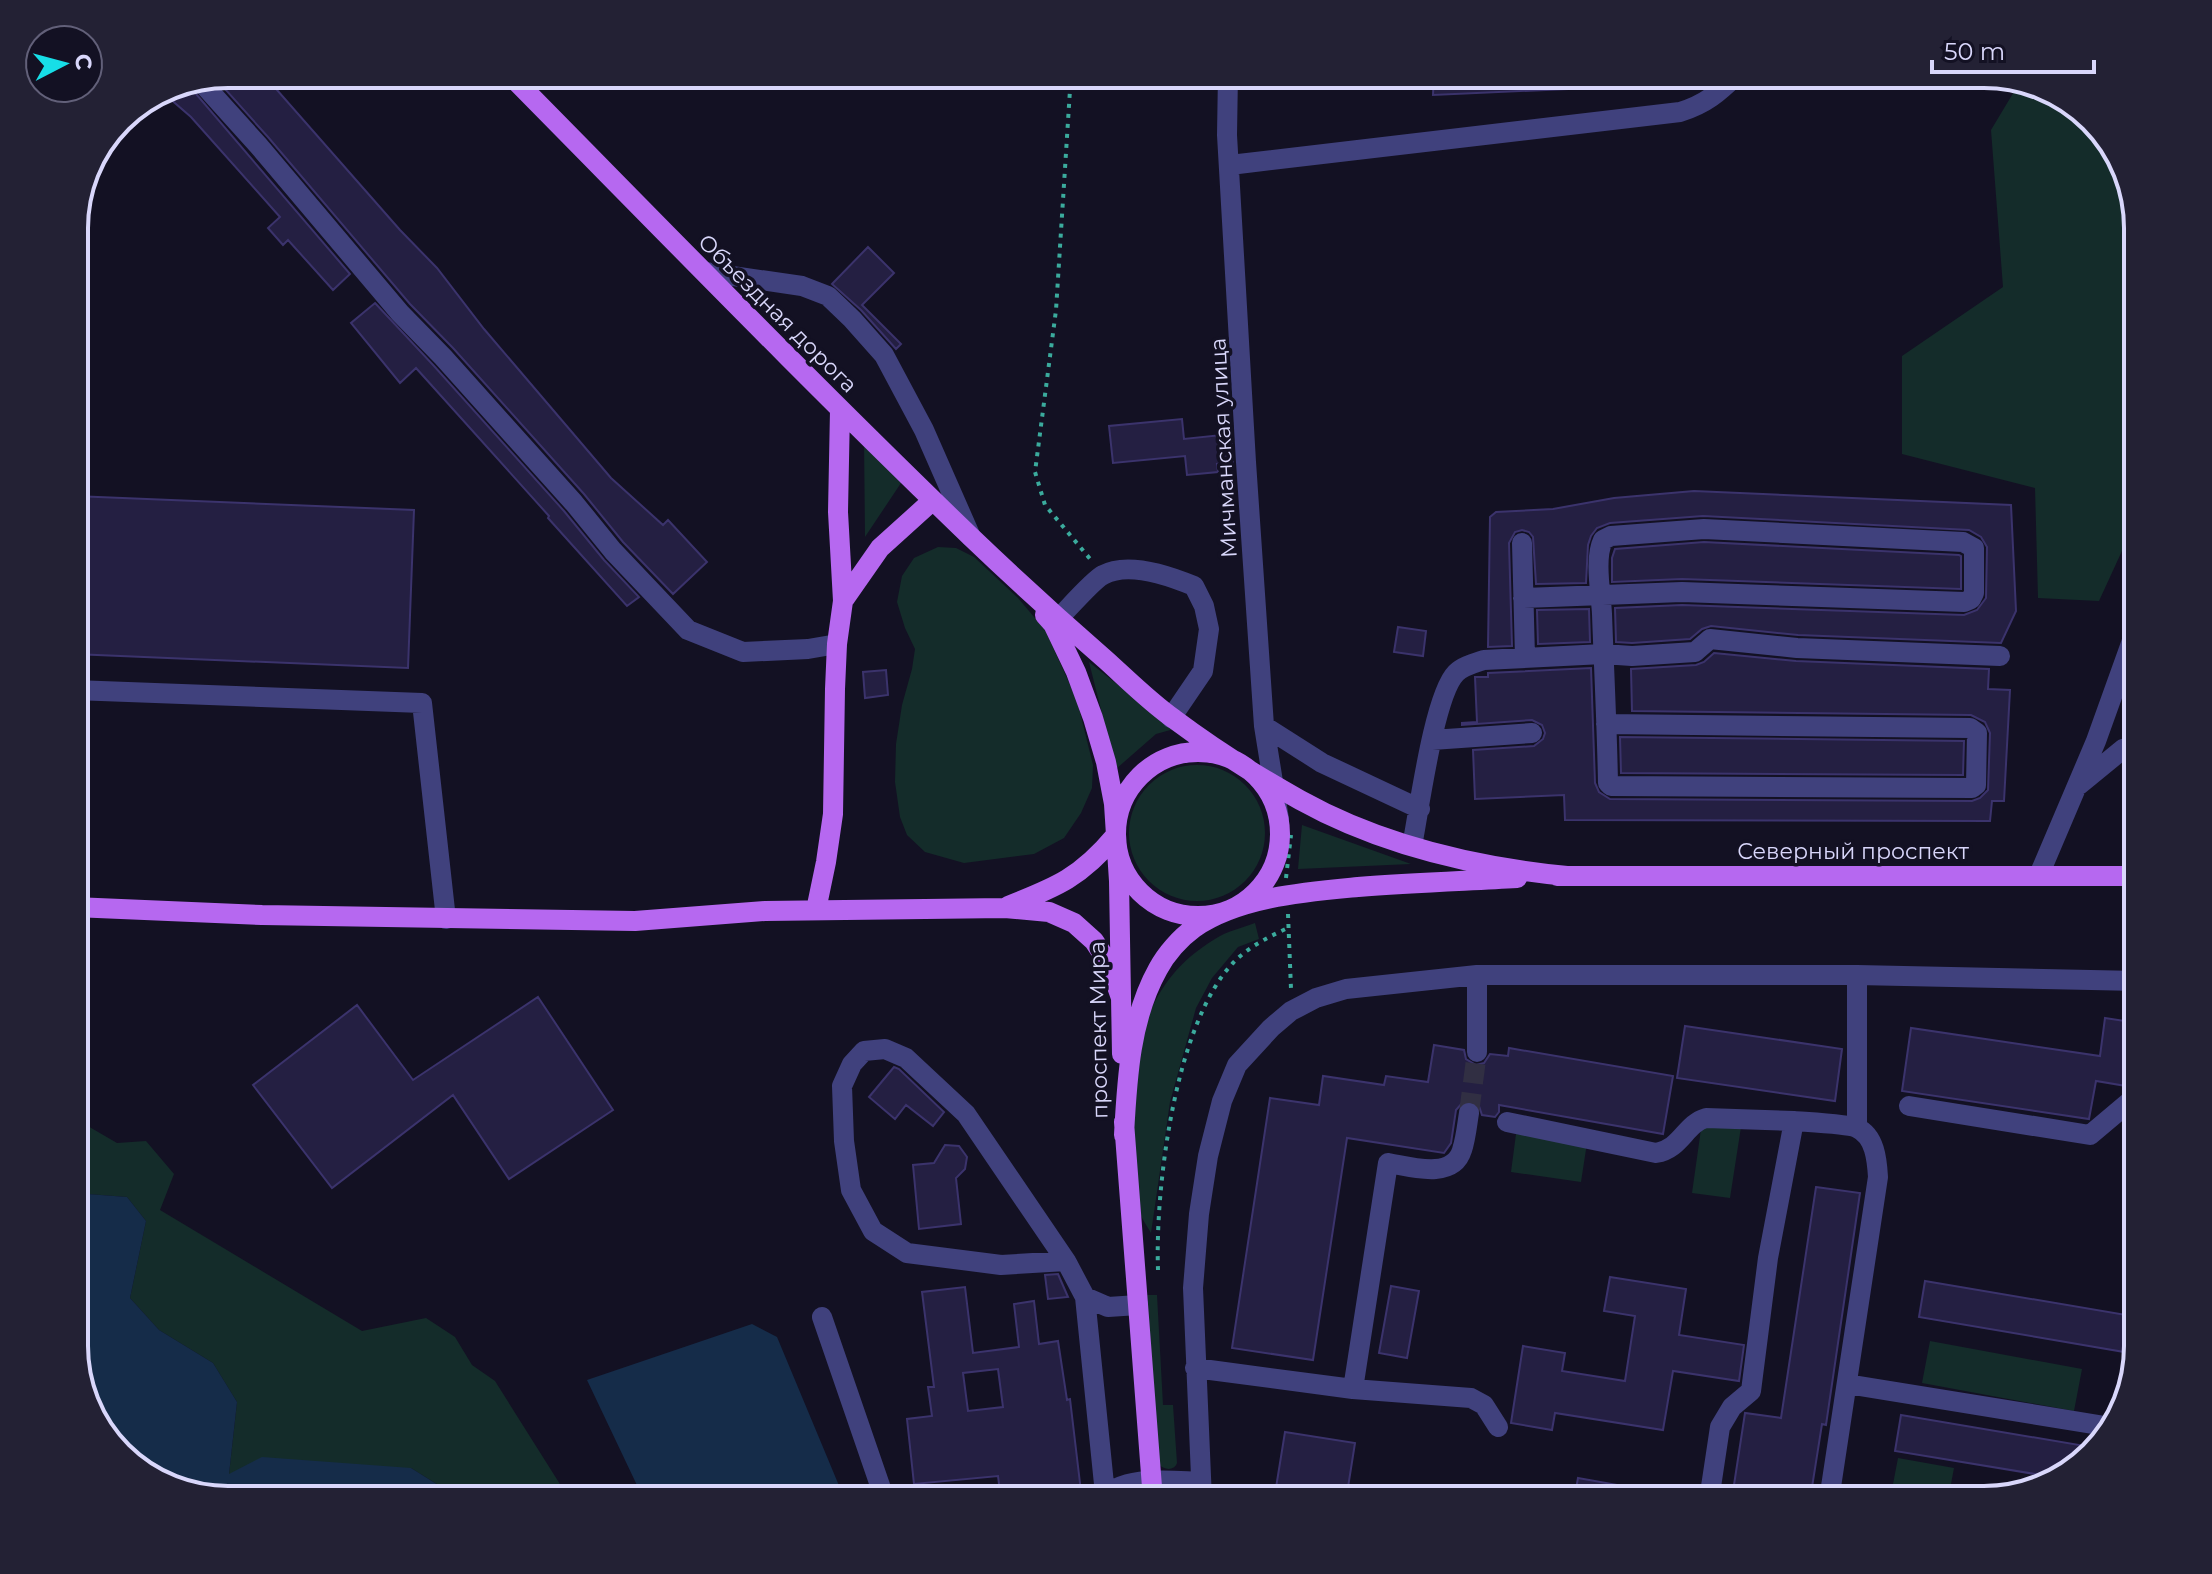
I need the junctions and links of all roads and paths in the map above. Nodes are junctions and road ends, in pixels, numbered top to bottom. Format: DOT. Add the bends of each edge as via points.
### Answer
graph roads {
  1 [pos="523,88"];
  2 [pos="1070,88"];
  3 [pos="1228,88"];
  4 [pos="1723,88"];
  5 [pos="209,90"];
  6 [pos="1230,165"];
  7 [pos="705,272"];
  8 [pos="840,410"];
  9 [pos="932,501"];
  10 [pos="971,537"];
  11 [pos="1522,543"];
  12 [pos="1103,575"];
  13 [pos="1017,582"];
  14 [pos="1601,594"];
  15 [pos="1523,598"];
  16 [pos="843,601"];
  17 [pos="1058,619"];
  18 [pos="837,644"];
  19 [pos="1603,654"];
  20 [pos="2000,656"];
  21 [pos="1525,657"];
  22 [pos="2124,665"];
  23 [pos="88,691"];
  24 [pos="1171,718"];
  25 [pos="1606,724"];
  26 [pos="1264,726"];
  27 [pos="1532,733"];
  28 [pos="1432,740"];
  29 [pos="2124,750"];
  30 [pos="1239,763"];
  31 [pos="1273,784"];
  32 [pos="2078,786"];
  33 [pos="1302,801"];
  34 [pos="1420,809"];
  35 [pos="1279,819"];
  36 [pos="1116,835"];
  37 [pos="1412,846"];
  38 [pos="2039,875"];
  39 [pos="1567,876"];
  40 [pos="2124,876"];
  41 [pos="1285,895"];
  42 [pos="88,908"];
  43 [pos="1005,908"];
  44 [pos="816,910"];
  45 [pos="1221,913"];
  46 [pos="446,919"];
  47 [pos="1477,975"];
  48 [pos="1857,975"];
  49 [pos="2124,981"];
  50 [pos="1121,998"];
  51 [pos="1291,1011"];
  52 [pos="1477,1052"];
  53 [pos="1909,1106"];
  54 [pos="2124,1106"];
  55 [pos="1469,1113"];
  56 [pos="1794,1121"];
  57 [pos="1507,1122"];
  58 [pos="1857,1128"];
  59 [pos="1124,1135"];
  60 [pos="1066,1261"];
  61 [pos="1085,1297"];
  62 [pos="1138,1305"];
  63 [pos="822,1317"];
  64 [pos="1195,1368"];
  65 [pos="1847,1384"];
  66 [pos="1353,1389"];
  67 [pos="2099,1425"];
  68 [pos="1498,1427"];
  69 [pos="880,1486"];
  70 [pos="1102,1486"];
  71 [pos="1152,1486"];
  72 [pos="1202,1486"];
  73 [pos="1711,1486"];
  74 [pos="1831,1486"];
  1 -- 7 [label="main road, Объездная дорога"];
  2 -- 12 [label="path" via="1056,310 1035,472 1045,505"];
  3 -- 6 [label="street, Мичманская улица"];
  4 -- 6 [label="street" via="1680,112"];
  5 -- 18 [label="street" via="400,313 688,630 743,652"];
  6 -- 26 [label="street, Мичманская улица"];
  7 -- 8 [label="main road, Объездная дорога"];
  7 -- 10 [label="street" via="802,286 828,296 852,319 891,367"];
  8 -- 9 [label="main road, Объездная дорога"];
  8 -- 16 [label="main road"];
  9 -- 10 [label="main road, Объездная дорога"];
  9 -- 16 [label="main road" via="880,548"];
  10 -- 13 [label="main road, Объездная дорога"];
  11 -- 15 [label="street"];
  12 -- 17 [label="street"];
  12 -- 24 [label="street" via="1148,571 1177,579 1194,586 1204,606 1209,629 1203,671"];
  13 -- 17 [label="main road"];
  13 -- 36 [label="main road, проспект Мира" via="1053,624 1076,672 1106,762"];
  14 -- 14 [label="street" via="1964,602 1974,593 1975,553 1963,542 1704,529 1611,536 1599,549"];
  14 -- 15 [label="street"];
  14 -- 19 [label="street"];
  15 -- 21 [label="street"];
  16 -- 18 [label="main road"];
  17 -- 24 [label="main road"];
  18 -- 44 [label="main road" via="833,814"];
  19 -- 20 [label="street" via="1695,652 1710,639"];
  19 -- 21 [label="street"];
  19 -- 25 [label="street"];
  21 -- 28 [label="street" via="1484,660 1456,673 1445,689"];
  22 -- 32 [label="street"];
  23 -- 46 [label="street" via="422,703"];
  24 -- 30 [label="main road"];
  25 -- 25 [label="street" via="1611,786 1976,785 1977,733 1970,728"];
  26 -- 31 [label="street, Мичманская улица"];
  26 -- 34 [label="street" via="1322,763"];
  27 -- 28 [label="street"];
  28 -- 34 [label="street"];
  29 -- 32 [label="street"];
  30 -- 31 [label="main road"];
  30 -- 35 [label="main road" via="1263,784"];
  30 -- 36 [label="main road" via="1206,752 1157,763 1131,787"];
  31 -- 33 [label="main road"];
  31 -- 35 [label="street, Мичманская улица"];
  32 -- 38 [label="street"];
  33 -- 37 [label="main road"];
  33 -- 41 [label="path" via="1294,818"];
  34 -- 37 [label="street"];
  35 -- 45 [label="main road" via="1280,839 1269,876 1256,893"];
  36 -- 43 [label="main road" via="1069,879"];
  36 -- 45 [label="main road" via="1130,880 1153,903 1183,915"];
  36 -- 50 [label="main road, проспект Мира"];
  37 -- 39 [label="main road" via="1483,864"];
  38 -- 39 [label="main road, Северный проспект"];
  38 -- 40 [label="main road, Северный проспект"];
  39 -- 41 [label="main road"];
  41 -- 45 [label="main road"];
  41 -- 51 [label="path"];
  42 -- 46 [label="main road"];
  43 -- 44 [label="main road"];
  43 -- 50 [label="main road" via="1049,912 1074,923 1109,964"];
  44 -- 46 [label="main road" via="635,921"];
  45 -- 59 [label="main road" via="1174,946 1152,980 1130,1058"];
  47 -- 48 [label="street"];
  47 -- 51 [label="street" via="1346,989"];
  47 -- 52 [label="street"];
  48 -- 49 [label="street"];
  48 -- 58 [label="street"];
  50 -- 59 [label="main road, проспект Мира"];
  51 -- 64 [label="street" via="1237,1065 1222,1101 1199,1214 1193,1288"];
  53 -- 54 [label="street" via="2090,1135"];
  55 -- 66 [label="street" via="1462,1154 1447,1167 1438,1171 1388,1163"];
  56 -- 57 [label="street" via="1706,1118 1674,1146 1656,1153"];
  56 -- 58 [label="street"];
  56 -- 73 [label="street" via="1768,1258 1751,1391 1720,1427"];
  58 -- 65 [label="street" via="1871,1142 1878,1177"];
  59 -- 62 [label="main road, проспект Мира"];
  60 -- 60 [label="street" via="966,1114 906,1058 885,1049 864,1051 842,1086 844,1141 851,1190 873,1231 907,1253 1001,1265"];
  60 -- 61 [label="street"];
  61 -- 62 [label="street" via="1108,1307"];
  61 -- 70 [label="street"];
  62 -- 71 [label="main road, проспект Мира"];
  63 -- 69 [label="street"];
  64 -- 66 [label="street"];
  64 -- 72 [label="street"];
  65 -- 67 [label="street"];
  65 -- 74 [label="street"];
  66 -- 68 [label="street" via="1471,1398 1484,1405"];
}
